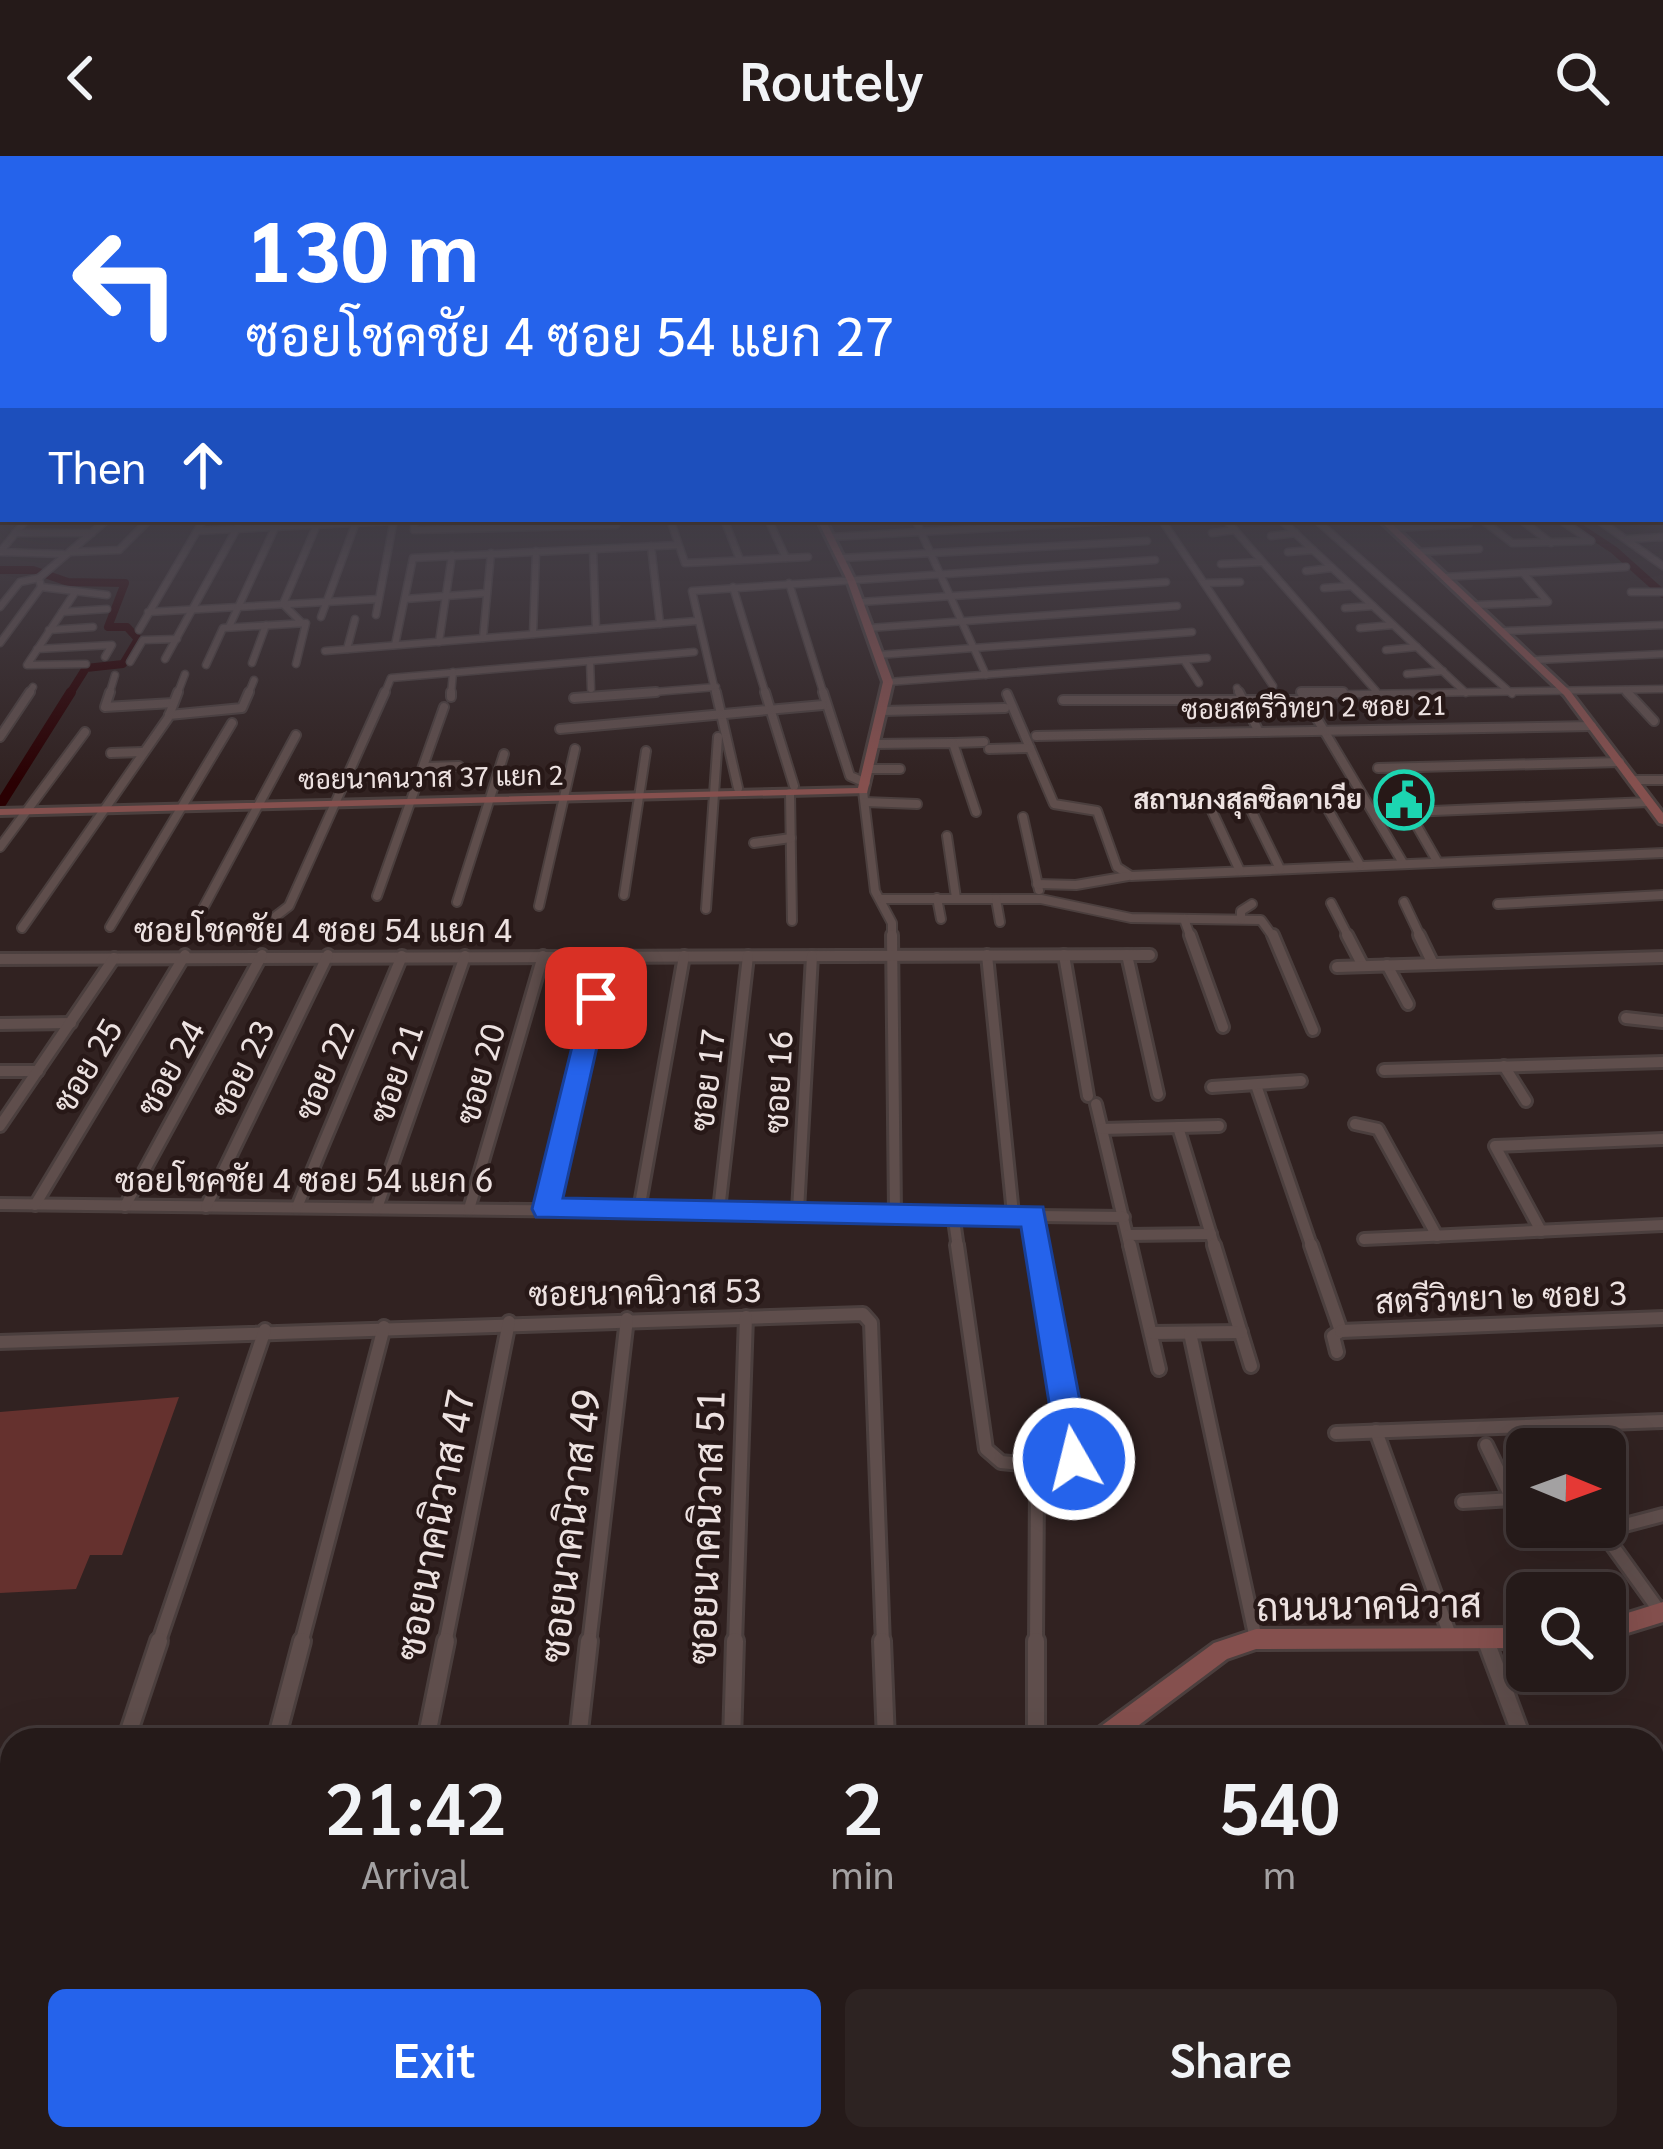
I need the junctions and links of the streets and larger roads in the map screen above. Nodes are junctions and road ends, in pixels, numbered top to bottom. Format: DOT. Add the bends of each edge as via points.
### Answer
graph roads {
  1 [pos="29,596"];
  2 [pos="73,596"];
  3 [pos="157,596"];
  4 [pos="201,596"];
  5 [pos="244,596"];
  6 [pos="287,596"];
  7 [pos="329,596"];
  8 [pos="380,596"];
  9 [pos="405,596"];
  10 [pos="446,596"];
  11 [pos="487,596"];
  12 [pos="534,596"];
  13 [pos="595,596"];
  14 [pos="657,596"];
  15 [pos="693,596"];
  16 [pos="736,596"];
  17 [pos="792,596"];
  18 [pos="858,596"];
  19 [pos="950,596"];
  20 [pos="1213,596"];
  21 [pos="1292,596"];
  22 [pos="1362,596"];
  23 [pos="1402,596"];
  24 [pos="1466,596"];
  25 [pos="1543,596"];
  26 [pos="379,599"];
  27 [pos="405,599"];
  28 [pos="327,602"];
  29 [pos="860,602"];
  30 [pos="284,604"];
  31 [pos="1476,605"];
  32 [pos="239,606"];
  33 [pos="1177,606"];
  34 [pos="1373,606"];
  35 [pos="1345,608"];
  36 [pos="106,609"];
  37 [pos="194,609"];
  38 [pos="62,612"];
  39 [pos="148,612"];
  40 [pos="376,615"];
  41 [pos="320,617"];
  42 [pos="355,619"];
  43 [pos="696,621"];
  44 [pos="962,621"];
  45 [pos="302,623"];
  46 [pos="660,624"];
  47 [pos="266,625"];
  48 [pos="1393,625"];
  49 [pos="1663,625"];
  50 [pos="93,627"];
  51 [pos="229,627"];
  52 [pos="869,628"];
  53 [pos="1360,628"];
  54 [pos="596,629"];
  55 [pos="50,630"];
  56 [pos="139,630"];
  57 [pos="1504,631"];
  58 [pos="1192,632"];
  59 [pos="533,634"];
  60 [pos="483,638"];
  61 [pos="177,639"];
  62 [pos="439,642"];
  63 [pos="0,643"];
  64 [pos="395,645"];
  65 [pos="974,647"];
  66 [pos="1417,647"];
  67 [pos="37,649"];
  68 [pos="346,649"];
  69 [pos="1386,650"];
  70 [pos="325,651"];
  71 [pos="694,652"];
  72 [pos="1663,654"];
  73 [pos="878,655"];
  74 [pos="105,657"];
  75 [pos="1208,658"];
  76 [pos="165,659"];
  77 [pos="1184,660"];
  78 [pos="1536,660"];
  79 [pos="590,661"];
  80 [pos="130,662"];
  81 [pos="251,663"];
  82 [pos="86,664"];
  83 [pos="296,664"];
  84 [pos="206,665"];
  85 [pos="1442,671"];
  86 [pos="453,672"];
  87 [pos="185,674"];
  88 [pos="1407,674"];
  89 [pos="115,675"];
  90 [pos="986,675"];
  91 [pos="254,680"];
  92 [pos="888,682"];
  93 [pos="1199,683"];
  94 [pos="1273,686"];
  95 [pos="33,687"];
  96 [pos="716,687"];
  97 [pos="591,688"];
  98 [pos="1237,688"];
  99 [pos="1663,688"];
  100 [pos="1625,690"];
  101 [pos="1376,691"];
  102 [pos="1466,693"];
  103 [pos="1567,693"];
  104 [pos="1006,694"];
  105 [pos="1512,694"];
  106 [pos="451,697"];
  107 [pos="574,698"];
  108 [pos="1063,700"];
  109 [pos="1243,700"];
  110 [pos="1303,700"];
  111 [pos="173,703"];
  112 [pos="823,705"];
  113 [pos="444,707"];
  114 [pos="1004,708"];
  115 [pos="771,711"];
  116 [pos="883,712"];
  117 [pos="168,716"];
  118 [pos="723,716"];
  119 [pos="1654,721"];
  120 [pos="232,722"];
  121 [pos="1592,726"];
  122 [pos="560,729"];
  123 [pos="1319,729"];
  124 [pos="1258,730"];
  125 [pos="85,732"];
  126 [pos="296,735"];
  127 [pos="1036,736"];
  128 [pos="0,737"];
  129 [pos="718,737"];
  130 [pos="953,743"];
  131 [pos="874,744"];
  132 [pos="1030,748"];
  133 [pos="575,749"];
  134 [pos="646,751"];
  135 [pos="142,752"];
  136 [pos="111,754"];
  137 [pos="503,754"];
  138 [pos="1620,762"];
  139 [pos="459,766"];
  140 [pos="425,767"];
  141 [pos="1378,768"];
  142 [pos="868,769"];
  143 [pos="900,770"];
  144 [pos="1632,780"];
  145 [pos="1663,780"];
  146 [pos="738,788"];
  147 [pos="792,789"];
  148 [pos="865,792"];
  149 [pos="715,795"];
  150 [pos="640,797"];
  151 [pos="564,800"];
  152 [pos="488,801"];
  153 [pos="412,802"];
  154 [pos="1649,802"];
  155 [pos="917,803"];
  156 [pos="334,805"];
  157 [pos="1326,806"];
  158 [pos="257,807"];
  159 [pos="180,808"];
  160 [pos="102,809"];
  161 [pos="1252,810"];
  162 [pos="26,811"];
  163 [pos="1212,811"];
  164 [pos="1,812"];
  165 [pos="976,812"];
  166 [pos="1023,817"];
  167 [pos="1663,821"];
  168 [pos="947,836"];
  169 [pos="791,838"];
  170 [pos="754,844"];
  171 [pos="0,847"];
  172 [pos="1663,853"];
  173 [pos="1437,861"];
  174 [pos="1403,863"];
  175 [pos="1360,865"];
  176 [pos="1280,869"];
  177 [pos="1240,871"];
  178 [pos="1131,877"];
  179 [pos="1037,884"];
  180 [pos="624,895"];
  181 [pos="1663,895"];
  182 [pos="377,896"];
  183 [pos="937,898"];
  184 [pos="956,898"];
  185 [pos="880,899"];
  186 [pos="996,899"];
  187 [pos="1041,899"];
  188 [pos="458,902"];
  189 [pos="1404,902"];
  190 [pos="1331,903"];
  191 [pos="1252,904"];
  192 [pos="1498,904"];
  193 [pos="539,906"];
  194 [pos="706,909"];
  195 [pos="200,914"];
  196 [pos="276,916"];
  197 [pos="1184,919"];
  198 [pos="1241,919"];
  199 [pos="941,920"];
  200 [pos="792,921"];
  201 [pos="1000,922"];
  202 [pos="110,927"];
  203 [pos="22,928"];
  204 [pos="185,955"];
  205 [pos="262,955"];
  206 [pos="328,955"];
  207 [pos="987,955"];
  208 [pos="1126,955"];
  209 [pos="1150,955"];
  210 [pos="402,956"];
  211 [pos="465,956"];
  212 [pos="543,956"];
  213 [pos="606,956"];
  214 [pos="684,956"];
  215 [pos="748,956"];
  216 [pos="812,956"];
  217 [pos="892,956"];
  218 [pos="1064,956"];
  219 [pos="1658,957"];
  220 [pos="114,958"];
  221 [pos="0,959"];
  222 [pos="1433,964"];
  223 [pos="1387,965"];
  224 [pos="1363,966"];
  225 [pos="1337,967"];
  226 [pos="1663,969"];
  227 [pos="1408,1004"];
  228 [pos="1626,1018"];
  229 [pos="1663,1022"];
  230 [pos="71,1023"];
  231 [pos="0,1024"];
  232 [pos="1223,1028"];
  233 [pos="1313,1030"];
  234 [pos="1663,1062"];
  235 [pos="1504,1066"];
  236 [pos="1384,1070"];
  237 [pos="0,1071"];
  238 [pos="38,1071"];
  239 [pos="1300,1081"];
  240 [pos="1256,1084"];
  241 [pos="1212,1087"];
  242 [pos="1158,1094"];
  243 [pos="1526,1101"];
  244 [pos="1355,1124"];
  245 [pos="0,1126"];
  246 [pos="1220,1126"];
  247 [pos="1178,1127"];
  248 [pos="1102,1129"];
  249 [pos="1663,1139"];
  250 [pos="0,1204"];
  251 [pos="35,1204"];
  252 [pos="125,1206"];
  253 [pos="206,1207"];
  254 [pos="297,1207"];
  255 [pos="377,1208"];
  256 [pos="469,1208"];
  257 [pos="546,1209"];
  258 [pos="639,1210"];
  259 [pos="719,1210"];
  260 [pos="798,1211"];
  261 [pos="895,1212"];
  262 [pos="953,1213"];
  263 [pos="1012,1214"];
  264 [pos="1033,1215"];
  265 [pos="1124,1217"];
  266 [pos="1663,1225"];
  267 [pos="1541,1231"];
  268 [pos="1211,1234"];
  269 [pos="1128,1235"];
  270 [pos="1437,1236"];
  271 [pos="1364,1239"];
  272 [pos="746,1317"];
  273 [pos="1663,1318"];
  274 [pos="627,1319"];
  275 [pos="509,1322"];
  276 [pos="384,1327"];
  277 [pos="265,1330"];
  278 [pos="1341,1331"];
  279 [pos="1241,1332"];
  280 [pos="1152,1333"];
  281 [pos="1190,1333"];
  282 [pos="0,1342"];
  283 [pos="1337,1352"];
  284 [pos="1250,1366"];
  285 [pos="1159,1370"];
  286 [pos="1663,1421"];
  287 [pos="1376,1431"];
  288 [pos="1336,1432"];
  289 [pos="1486,1445"];
  290 [pos="1506,1479"];
  291 [pos="1037,1486"];
  292 [pos="1463,1502"];
  293 [pos="1506,1503"];
  294 [pos="1663,1515"];
  295 [pos="1626,1523"];
  296 [pos="1614,1548"];
  297 [pos="1662,1612"];
  298 [pos="1626,1623"];
  299 [pos="1451,1638"];
  300 [pos="1485,1638"];
  301 [pos="1506,1638"];
  302 [pos="1256,1640"];
  303 [pos="130,1728"];
  304 [pos="279,1728"];
  305 [pos="429,1728"];
  306 [pos="579,1728"];
  307 [pos="732,1728"];
  308 [pos="886,1728"];
  309 [pos="1036,1728"];
  310 [pos="1117,1728"];
  311 [pos="1519,1728"];
  1 -- 63 [label="street"];
  2 -- 38 [label="street"];
  3 -- 39 [label="street"];
  4 -- 37 [label="street"];
  5 -- 32 [label="street"];
  6 -- 30 [label="street"];
  7 -- 28 [label="street"];
  8 -- 26 [label="street"];
  9 -- 27 [label="street"];
  10 -- 27 [label="street"];
  10 -- 62 [label="street"];
  11 -- 60 [label="street"];
  12 -- 59 [label="street"];
  13 -- 54 [label="street"];
  14 -- 46 [label="street"];
  15 -- 96 [label="street"];
  16 -- 115 [label="street"];
  17 -- 112 [label="street"];
  18 -- 29 [label="street"];
  19 -- 29 [label="street"];
  19 -- 44 [label="street"];
  20 -- 94 [label="street"];
  21 -- 101 [label="street"];
  22 -- 34 [label="street"];
  23 -- 105 [label="street"];
  24 -- 31 [label="street"];
  25 -- 31 [label="street" via="1548,602"];
  26 -- 28 [label="street"];
  26 -- 40 [label="street"];
  27 -- 64 [label="street"];
  28 -- 30 [label="street"];
  28 -- 41 [label="street"];
  29 -- 52 [label="street"];
  30 -- 32 [label="street"];
  30 -- 45 [label="street"];
  31 -- 57 [label="street"];
  32 -- 37 [label="street"];
  32 -- 51 [label="street"];
  33 -- 44 [label="street"];
  34 -- 35 [label="street"];
  34 -- 48 [label="street"];
  36 -- 38 [label="street"];
  37 -- 39 [label="street"];
  37 -- 61 [label="street"];
  38 -- 55 [label="street"];
  39 -- 56 [label="street"];
  42 -- 68 [label="street"];
  43 -- 46 [label="street"];
  44 -- 52 [label="street"];
  44 -- 65 [label="street"];
  45 -- 47 [label="street"];
  45 -- 83 [label="street" via="308,626"];
  46 -- 54 [label="street"];
  47 -- 51 [label="street"];
  47 -- 81 [label="street"];
  48 -- 53 [label="street"];
  48 -- 66 [label="street"];
  49 -- 57 [label="street"];
  50 -- 55 [label="street"];
  51 -- 84 [label="street"];
  52 -- 73 [label="street"];
  54 -- 59 [label="street"];
  55 -- 67 [label="street"];
  57 -- 78 [label="street"];
  58 -- 65 [label="street"];
  59 -- 60 [label="street"];
  60 -- 62 [label="street"];
  61 -- 76 [label="street"];
  61 -- 80 [label="street" via="143,640"];
  62 -- 64 [label="street"];
  64 -- 68 [label="street"];
  65 -- 73 [label="street"];
  65 -- 90 [label="street"];
  66 -- 69 [label="street"];
  66 -- 85 [label="street"];
  67 -- 74 [label="street" via="109,644"];
  67 -- 82 [label="street" via="28,667"];
  68 -- 70 [label="street"];
  71 -- 79 [label="street"];
  72 -- 78 [label="street"];
  73 -- 92 [label="street"];
  75 -- 77 [label="street"];
  77 -- 90 [label="street"];
  77 -- 93 [label="street"];
  78 -- 103 [label="street"];
  79 -- 86 [label="street"];
  79 -- 97 [label="street"];
  85 -- 88 [label="street"];
  85 -- 102 [label="street"];
  86 -- 106 [label="street"];
  86 -- 156 [label="street" via="393,675"];
  87 -- 111 [label="street"];
  89 -- 111 [label="street" via="105,707"];
  90 -- 92 [label="street"];
  91 -- 117 [label="street" via="242,708"];
  92 -- 116 [label="street"];
  95 -- 128 [label="street"];
  96 -- 107 [label="street"];
  96 -- 118 [label="street"];
  98 -- 109 [label="street"];
  99 -- 100 [label="street"];
  100 -- 103 [label="street"];
  100 -- 119 [label="street"];
  101 -- 102 [label="street"];
  101 -- 110 [label="street" via="1306,690"];
  102 -- 105 [label="street"];
  103 -- 105 [label="street"];
  103 -- 121 [label="street"];
  104 -- 132 [label="street"];
  108 -- 109 [label="street"];
  109 -- 110 [label="street"];
  109 -- 124 [label="street"];
  110 -- 123 [label="street"];
  111 -- 117 [label="street"];
  112 -- 115 [label="street"];
  112 -- 148 [label="street" via="850,776"];
  113 -- 140 [label="street"];
  114 -- 116 [label="street"];
  115 -- 118 [label="street"];
  115 -- 147 [label="street"];
  116 -- 131 [label="street"];
  117 -- 135 [label="street"];
  118 -- 122 [label="street"];
  118 -- 146 [label="street"];
  120 -- 159 [label="street"];
  121 -- 123 [label="street, ซอยสตรีวิทยา 2 ซอย 21"];
  121 -- 138 [label="street"];
  123 -- 124 [label="street, ซอยสตรีวิทยา 2 ซอย 21"];
  123 -- 174 [label="street"];
  124 -- 127 [label="street, ซอยสตรีวิทยา 2 ซอย 21"];
  125 -- 162 [label="street"];
  126 -- 158 [label="street"];
  129 -- 149 [label="street"];
  130 -- 131 [label="street"];
  130 -- 132 [label="street"];
  130 -- 165 [label="street"];
  131 -- 142 [label="street"];
  132 -- 178 [label="street" via="1054,804 1096,811 1117,868"];
  133 -- 151 [label="street"];
  134 -- 150 [label="street"];
  135 -- 136 [label="street"];
  135 -- 160 [label="street"];
  137 -- 152 [label="street"];
  138 -- 141 [label="street"];
  138 -- 144 [label="street"];
  139 -- 140 [label="street"];
  140 -- 153 [label="street"];
  142 -- 143 [label="street"];
  142 -- 148 [label="street"];
  144 -- 145 [label="street"];
  144 -- 154 [label="street"];
  147 -- 148 [label="street, ซอยนาคนวาส 37 แยก 2"];
  147 -- 149 [label="street, ซอยนาคนวาส 37 แยก 2"];
  147 -- 169 [label="street"];
  148 -- 155 [label="street"];
  148 -- 185 [label="street"];
  149 -- 150 [label="street, ซอยนาคนวาส 37 แยก 2"];
  149 -- 194 [label="street"];
  150 -- 151 [label="street, ซอยนาคนวาส 37 แยก 2"];
  150 -- 180 [label="street"];
  151 -- 152 [label="street, ซอยนาคนวาส 37 แยก 2"];
  151 -- 193 [label="street"];
  152 -- 153 [label="street, ซอยนาคนวาส 37 แยก 2"];
  152 -- 188 [label="street"];
  153 -- 156 [label="street, ซอยนาคนวาส 37 แยก 2"];
  153 -- 182 [label="street"];
  154 -- 167 [label="street"];
  154 -- 173 [label="street" via="1407,813"];
  156 -- 158 [label="street, ซอยนาคนวาส 37 แยก 2"];
  156 -- 196 [label="street" via="290,906"];
  157 -- 175 [label="street"];
  158 -- 159 [label="street, ซอยนาคนวาส 37 แยก 2"];
  158 -- 195 [label="street"];
  159 -- 160 [label="street, ซอยนาคนวาส 37 แยก 2"];
  159 -- 202 [label="street"];
  160 -- 162 [label="street, ซอยนาคนวาส 37 แยก 2"];
  160 -- 203 [label="street"];
  161 -- 176 [label="street"];
  162 -- 164 [label="street, ซอยนาคนวาส 37 แยก 2"];
  162 -- 171 [label="street"];
  163 -- 177 [label="street"];
  166 -- 179 [label="street"];
  168 -- 184 [label="street"];
  169 -- 170 [label="street"];
  169 -- 200 [label="street"];
  172 -- 173 [label="street"];
  173 -- 174 [label="street"];
  174 -- 175 [label="street"];
  175 -- 176 [label="street"];
  176 -- 177 [label="street"];
  177 -- 178 [label="street"];
  178 -- 179 [label="street"];
  179 -- 187 [label="street"];
  181 -- 192 [label="street"];
  183 -- 184 [label="street"];
  183 -- 185 [label="street"];
  183 -- 199 [label="street"];
  184 -- 186 [label="street"];
  185 -- 217 [label="street" via="892,923"];
  186 -- 187 [label="street"];
  186 -- 201 [label="street"];
  187 -- 197 [label="street" via="1131,918"];
  189 -- 222 [label="street"];
  190 -- 224 [label="street"];
  191 -- 198 [label="street"];
  197 -- 198 [label="street"];
  197 -- 232 [label="street"];
  198 -- 233 [label="street" via="1269,926"];
  204 -- 205 [label="street, ซอยโชคชัย 4 ซอย 54 แยก 4"];
  204 -- 220 [label="street, ซอยโชคชัย 4 ซอย 54 แยก 4"];
  204 -- 251 [label="street, ซอย 25"];
  205 -- 206 [label="street, ซอยโชคชัย 4 ซอย 54 แยก 4"];
  205 -- 252 [label="street, ซอย 24"];
  206 -- 210 [label="street, ซอยโชคชัย 4 ซอย 54 แยก 4"];
  206 -- 253 [label="street, ซอย 23"];
  207 -- 217 [label="street, ซอยโชคชัย 4 ซอย 54 แยก 4"];
  207 -- 218 [label="street, ซอยโชคชัย 4 ซอย 54 แยก 4"];
  207 -- 263 [label="street"];
  208 -- 209 [label="street, ซอยโชคชัย 4 ซอย 54 แยก 4"];
  208 -- 218 [label="street, ซอยโชคชัย 4 ซอย 54 แยก 4"];
  208 -- 242 [label="street"];
  210 -- 211 [label="street, ซอยโชคชัย 4 ซอย 54 แยก 4"];
  210 -- 254 [label="street, ซอย 22"];
  211 -- 212 [label="street, ซอยโชคชัย 4 ซอย 54 แยก 4"];
  211 -- 255 [label="street, ซอย 21"];
  212 -- 213 [label="street, ซอยโชคชัย 4 ซอย 54 แยก 4"];
  212 -- 256 [label="street, ซอย 20"];
  213 -- 214 [label="street, ซอยโชคชัย 4 ซอย 54 แยก 4"];
  213 -- 257 [label="street"];
  214 -- 215 [label="street, ซอยโชคชัย 4 ซอย 54 แยก 4"];
  214 -- 258 [label="street"];
  215 -- 216 [label="street, ซอยโชคชัย 4 ซอย 54 แยก 4"];
  215 -- 259 [label="street, ซอย 17"];
  216 -- 217 [label="street, ซอยโชคชัย 4 ซอย 54 แยก 4"];
  216 -- 260 [label="street, ซอย 16"];
  217 -- 261 [label="street"];
  218 -- 248 [label="street"];
  219 -- 222 [label="street"];
  219 -- 226 [label="street"];
  220 -- 221 [label="street, ซอยโชคชัย 4 ซอย 54 แยก 4"];
  220 -- 230 [label="street"];
  222 -- 223 [label="street"];
  223 -- 224 [label="street"];
  223 -- 227 [label="street"];
  224 -- 225 [label="street"];
  228 -- 229 [label="street"];
  230 -- 231 [label="street"];
  230 -- 238 [label="street"];
  234 -- 235 [label="street"];
  235 -- 236 [label="street"];
  235 -- 243 [label="street"];
  237 -- 238 [label="street"];
  238 -- 245 [label="street"];
  239 -- 240 [label="street"];
  240 -- 241 [label="street"];
  240 -- 278 [label="street"];
  244 -- 270 [label="street" via="1378,1129"];
  246 -- 247 [label="street"];
  247 -- 248 [label="street"];
  247 -- 268 [label="street"];
  248 -- 265 [label="street"];
  249 -- 267 [label="street" via="1495,1146"];
  250 -- 251 [label="street, ซอยโชคชัย 4 ซอย 54 แยก 6"];
  251 -- 252 [label="street, ซอยโชคชัย 4 ซอย 54 แยก 6"];
  252 -- 253 [label="street, ซอยโชคชัย 4 ซอย 54 แยก 6"];
  253 -- 254 [label="street, ซอยโชคชัย 4 ซอย 54 แยก 6"];
  254 -- 255 [label="street, ซอยโชคชัย 4 ซอย 54 แยก 6"];
  255 -- 256 [label="street, ซอยโชคชัย 4 ซอย 54 แยก 6"];
  256 -- 257 [label="street, ซอยโชคชัย 4 ซอย 54 แยก 6"];
  257 -- 258 [label="street, ซอยโชคชัย 4 ซอย 54 แยก 6"];
  258 -- 259 [label="street, ซอยโชคชัย 4 ซอย 54 แยก 6"];
  259 -- 260 [label="street, ซอยโชคชัย 4 ซอย 54 แยก 6"];
  260 -- 261 [label="street, ซอยโชคชัย 4 ซอย 54 แยก 6"];
  261 -- 262 [label="street, ซอยโชคชัย 4 ซอย 54 แยก 6"];
  262 -- 263 [label="street, ซอยโชคชัย 4 ซอย 54 แยก 6"];
  262 -- 264 [label="street" via="986,1449 1001,1462 1062,1468 1075,1454"];
  263 -- 264 [label="street, ซอยโชคชัย 4 ซอย 54 แยก 6"];
  264 -- 265 [label="street, ซอยโชคชัย 4 ซอย 54 แยก 6"];
  265 -- 269 [label="street"];
  266 -- 267 [label="street"];
  267 -- 270 [label="street"];
  268 -- 269 [label="street"];
  268 -- 279 [label="street"];
  269 -- 280 [label="street"];
  270 -- 271 [label="street"];
  272 -- 274 [label="street, ซอยนาคนิวาส 53"];
  272 -- 307 [label="street, ซอยนาคนิวาส 51"];
  272 -- 308 [label="street, ซอยนาคนิวาส 53" via="852,1313 871,1323"];
  273 -- 278 [label="street, สตรีวิทยา ๒ ซอย 3"];
  274 -- 275 [label="street, ซอยนาคนิวาส 53"];
  274 -- 306 [label="street, ซอยนาคนิวาส 49"];
  275 -- 276 [label="street, ซอยนาคนิวาส 53"];
  275 -- 305 [label="street, ซอยนาคนิวาส 47"];
  276 -- 277 [label="street, ซอยนาคนิวาส 53"];
  276 -- 304 [label="street"];
  277 -- 282 [label="street, ซอยนาคนิวาส 53"];
  277 -- 303 [label="street"];
  278 -- 283 [label="street" via="1333,1336"];
  279 -- 281 [label="street"];
  279 -- 284 [label="street"];
  280 -- 281 [label="street"];
  280 -- 285 [label="street"];
  281 -- 302 [label="street"];
  286 -- 287 [label="street"];
  287 -- 288 [label="street"];
  287 -- 299 [label="street"];
  289 -- 290 [label="street"];
  291 -- 309 [label="street"];
  292 -- 293 [label="street"];
  294 -- 295 [label="street"];
  296 -- 297 [label="street"];
  297 -- 298 [label="street"];
  299 -- 300 [label="street, ถนนนาคนิวาส"];
  299 -- 302 [label="street, ถนนนาคนิวาส"];
  300 -- 301 [label="street, ถนนนาคนิวาส"];
  300 -- 311 [label="street"];
  302 -- 310 [label="street, ถนนนาคนิวาส" via="1204,1661"];
}
